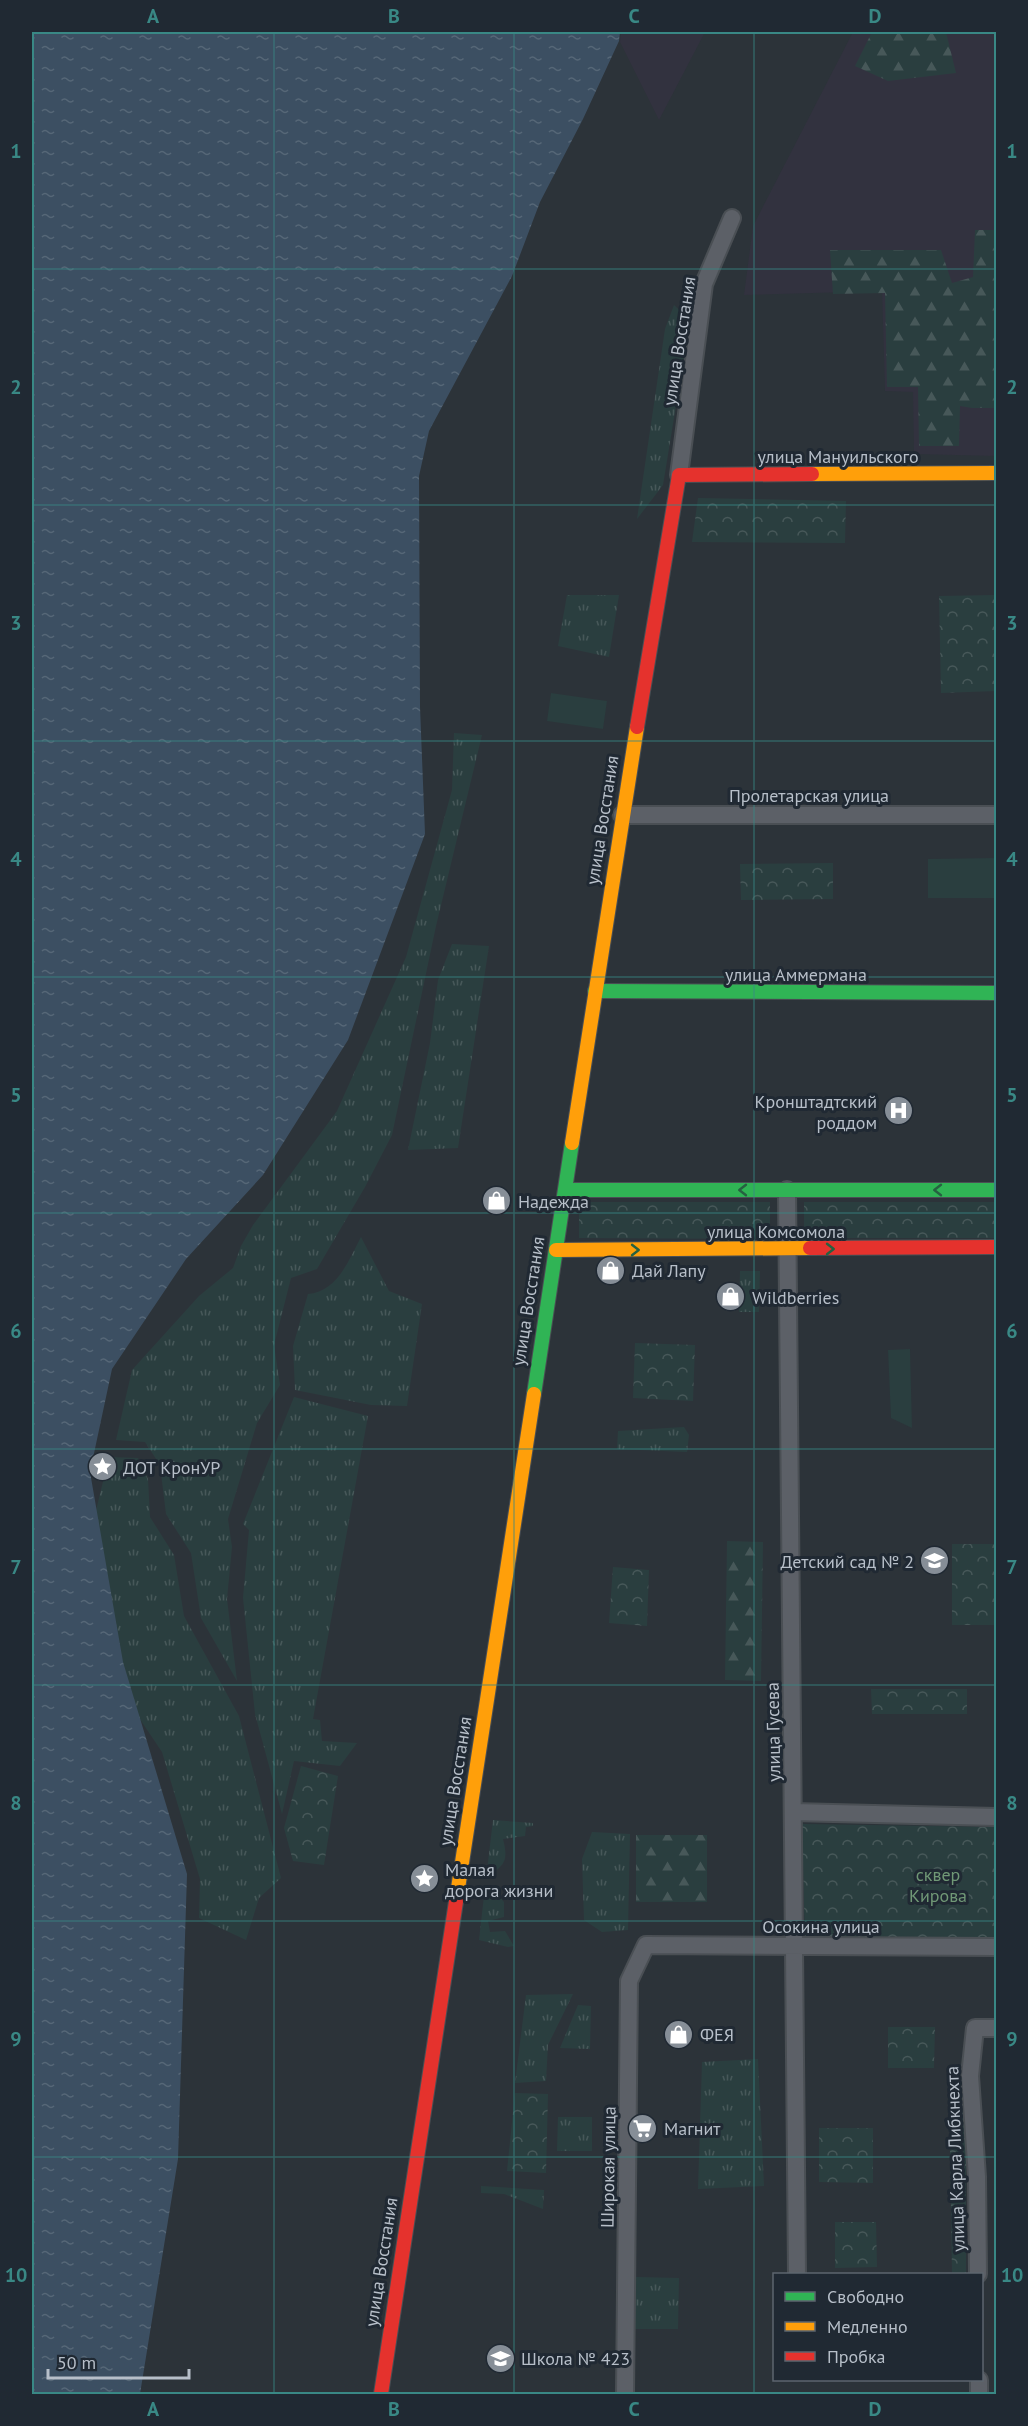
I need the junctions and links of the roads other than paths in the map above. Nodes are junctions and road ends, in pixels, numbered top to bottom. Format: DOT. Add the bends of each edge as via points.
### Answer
graph roads {
  1 [pos="732,218"];
  2 [pos="996,473"];
  3 [pos="679,475"];
  4 [pos="622,815"];
  5 [pos="996,815"];
  6 [pos="596,991"];
  7 [pos="996,993"];
  8 [pos="565,1190"];
  9 [pos="787,1190"];
  10 [pos="996,1190"];
  11 [pos="996,1247"];
  12 [pos="788,1249"];
  13 [pos="556,1251"];
  14 [pos="793,1812"];
  15 [pos="996,1817"];
  16 [pos="646,1945"];
  17 [pos="794,1945"];
  18 [pos="996,1947"];
  19 [pos="996,2028"];
  20 [pos="797,2273"];
  21 [pos="978,2273"];
  22 [pos="381,2394"];
  23 [pos="625,2394"];
  1 -- 3 [label="street, улица Восстания" via="704,284"];
  2 -- 3 [label="street, улица Мануильского"];
  3 -- 4 [label="street, улица Восстания"];
  4 -- 5 [label="street, Пролетарская улица"];
  4 -- 6 [label="street, улица Восстания"];
  6 -- 7 [label="street, улица Аммермана"];
  6 -- 8 [label="street, улица Восстания"];
  9 -- 8 [label="street, one-way"];
  8 -- 13 [label="street, улица Восстания"];
  10 -- 9 [label="street, one-way"];
  9 -- 12 [label="street, улица Гусева"];
  12 -- 11 [label="street, улица Комсомола, one-way"];
  13 -- 12 [label="street, улица Комсомола, one-way"];
  12 -- 14 [label="street, улица Гусева"];
  13 -- 22 [label="street, улица Восстания"];
  14 -- 15 [label="street"];
  14 -- 17 [label="street, улица Гусева"];
  16 -- 17 [label="street, Осокина улица"];
  16 -- 23 [label="street, Широкая улица" via="628,1981"];
  17 -- 18 [label="street, Осокина улица"];
  17 -- 20 [label="street, улица Гусева"];
  19 -- 21 [label="street, улица Карла Либкнехта" via="975,2028 970,2076"];
}
